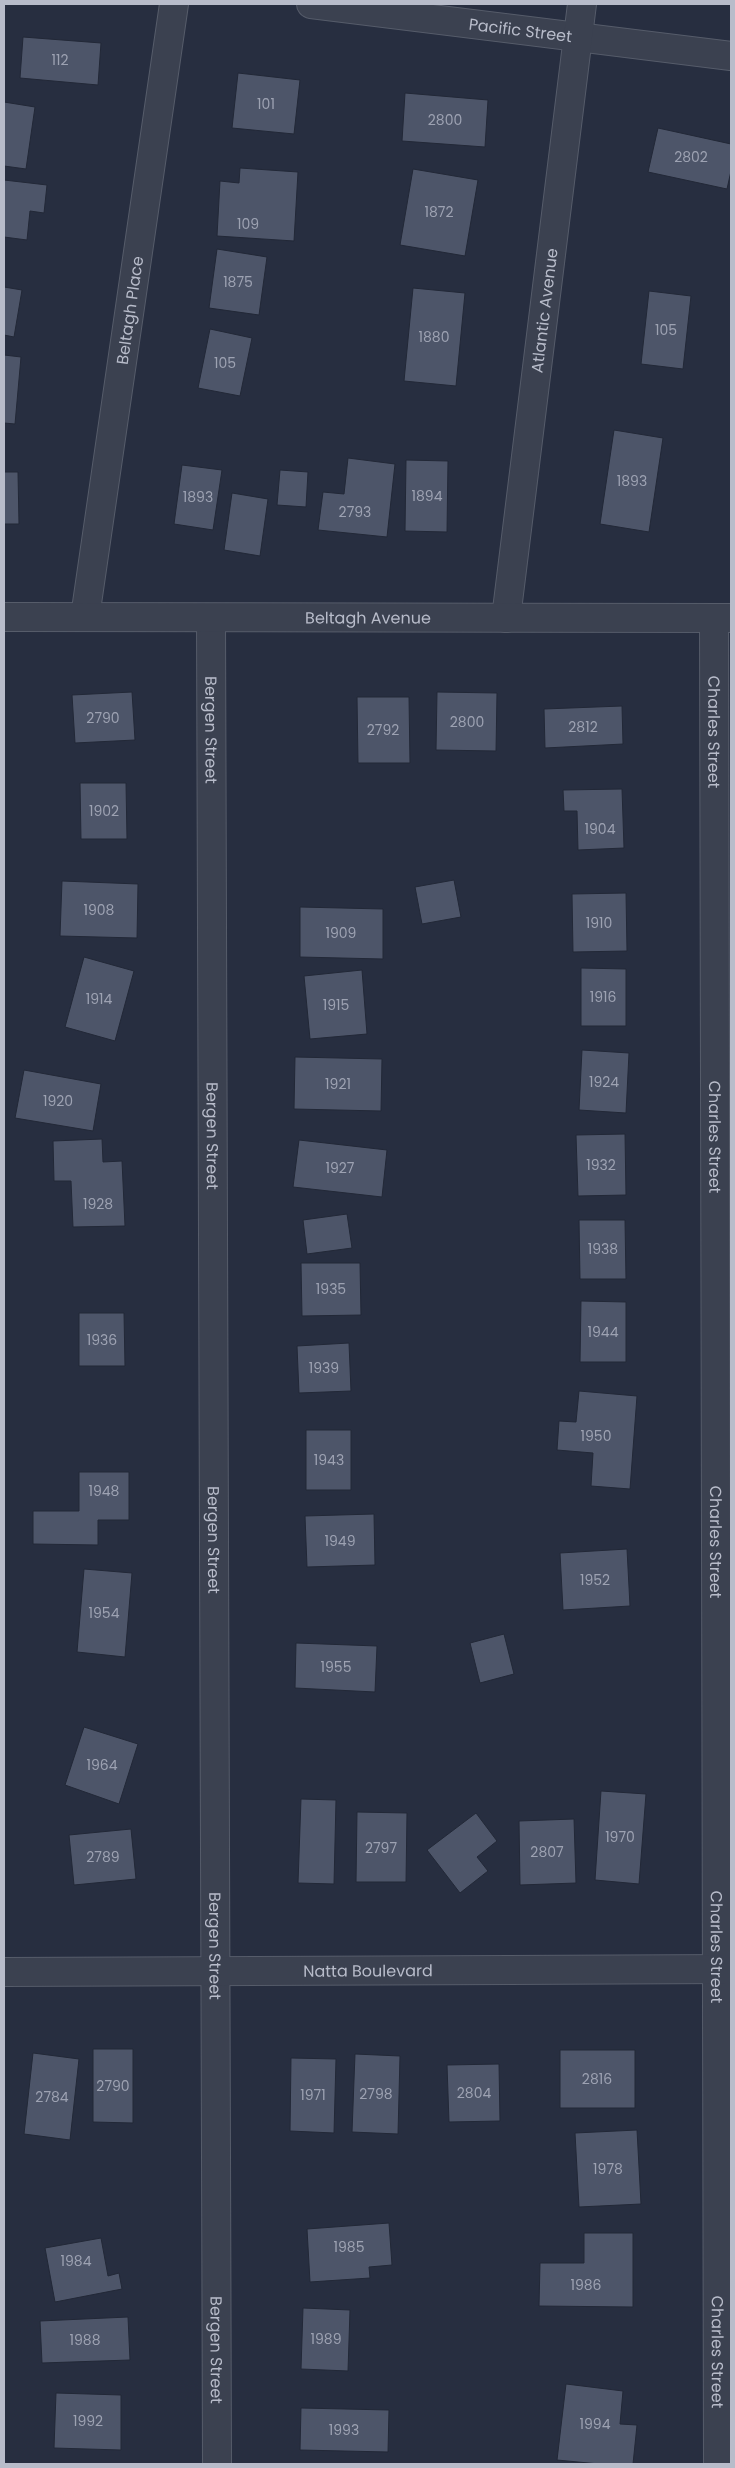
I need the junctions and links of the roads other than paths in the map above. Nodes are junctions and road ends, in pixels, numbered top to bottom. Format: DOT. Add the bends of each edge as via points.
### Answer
graph roads {
  1 [pos="174,4"];
  2 [pos="311,4"];
  3 [pos="582,4"];
  4 [pos="578,37"];
  5 [pos="731,56"];
  6 [pos="85,616"];
  7 [pos="4,617"];
  8 [pos="211,618"];
  9 [pos="506,618"];
  10 [pos="723,618"];
  11 [pos="724,1969"];
  12 [pos="214,1971"];
  13 [pos="4,1972"];
  14 [pos="217,2464"];
  15 [pos="718,2464"];
  1 -- 6 [label="street, Beltagh Place"];
  2 -- 4 [label="street, Pacific Street"];
  3 -- 4 [label="street, Atlantic Avenue"];
  4 -- 5 [label="street, Pacific Street"];
  4 -- 9 [label="street, Atlantic Avenue"];
  6 -- 7 [label="street, Beltagh Avenue"];
  6 -- 8 [label="street, Beltagh Avenue"];
  8 -- 9 [label="street, Beltagh Avenue"];
  8 -- 12 [label="street, Bergen Street"];
  9 -- 10 [label="street, Beltagh Avenue"];
  10 -- 11 [label="street, Charles Street"];
  11 -- 12 [label="street, Natta Boulevard"];
  11 -- 15 [label="street, Charles Street"];
  12 -- 13 [label="street, Natta Boulevard"];
  12 -- 14 [label="street, Bergen Street"];
}
